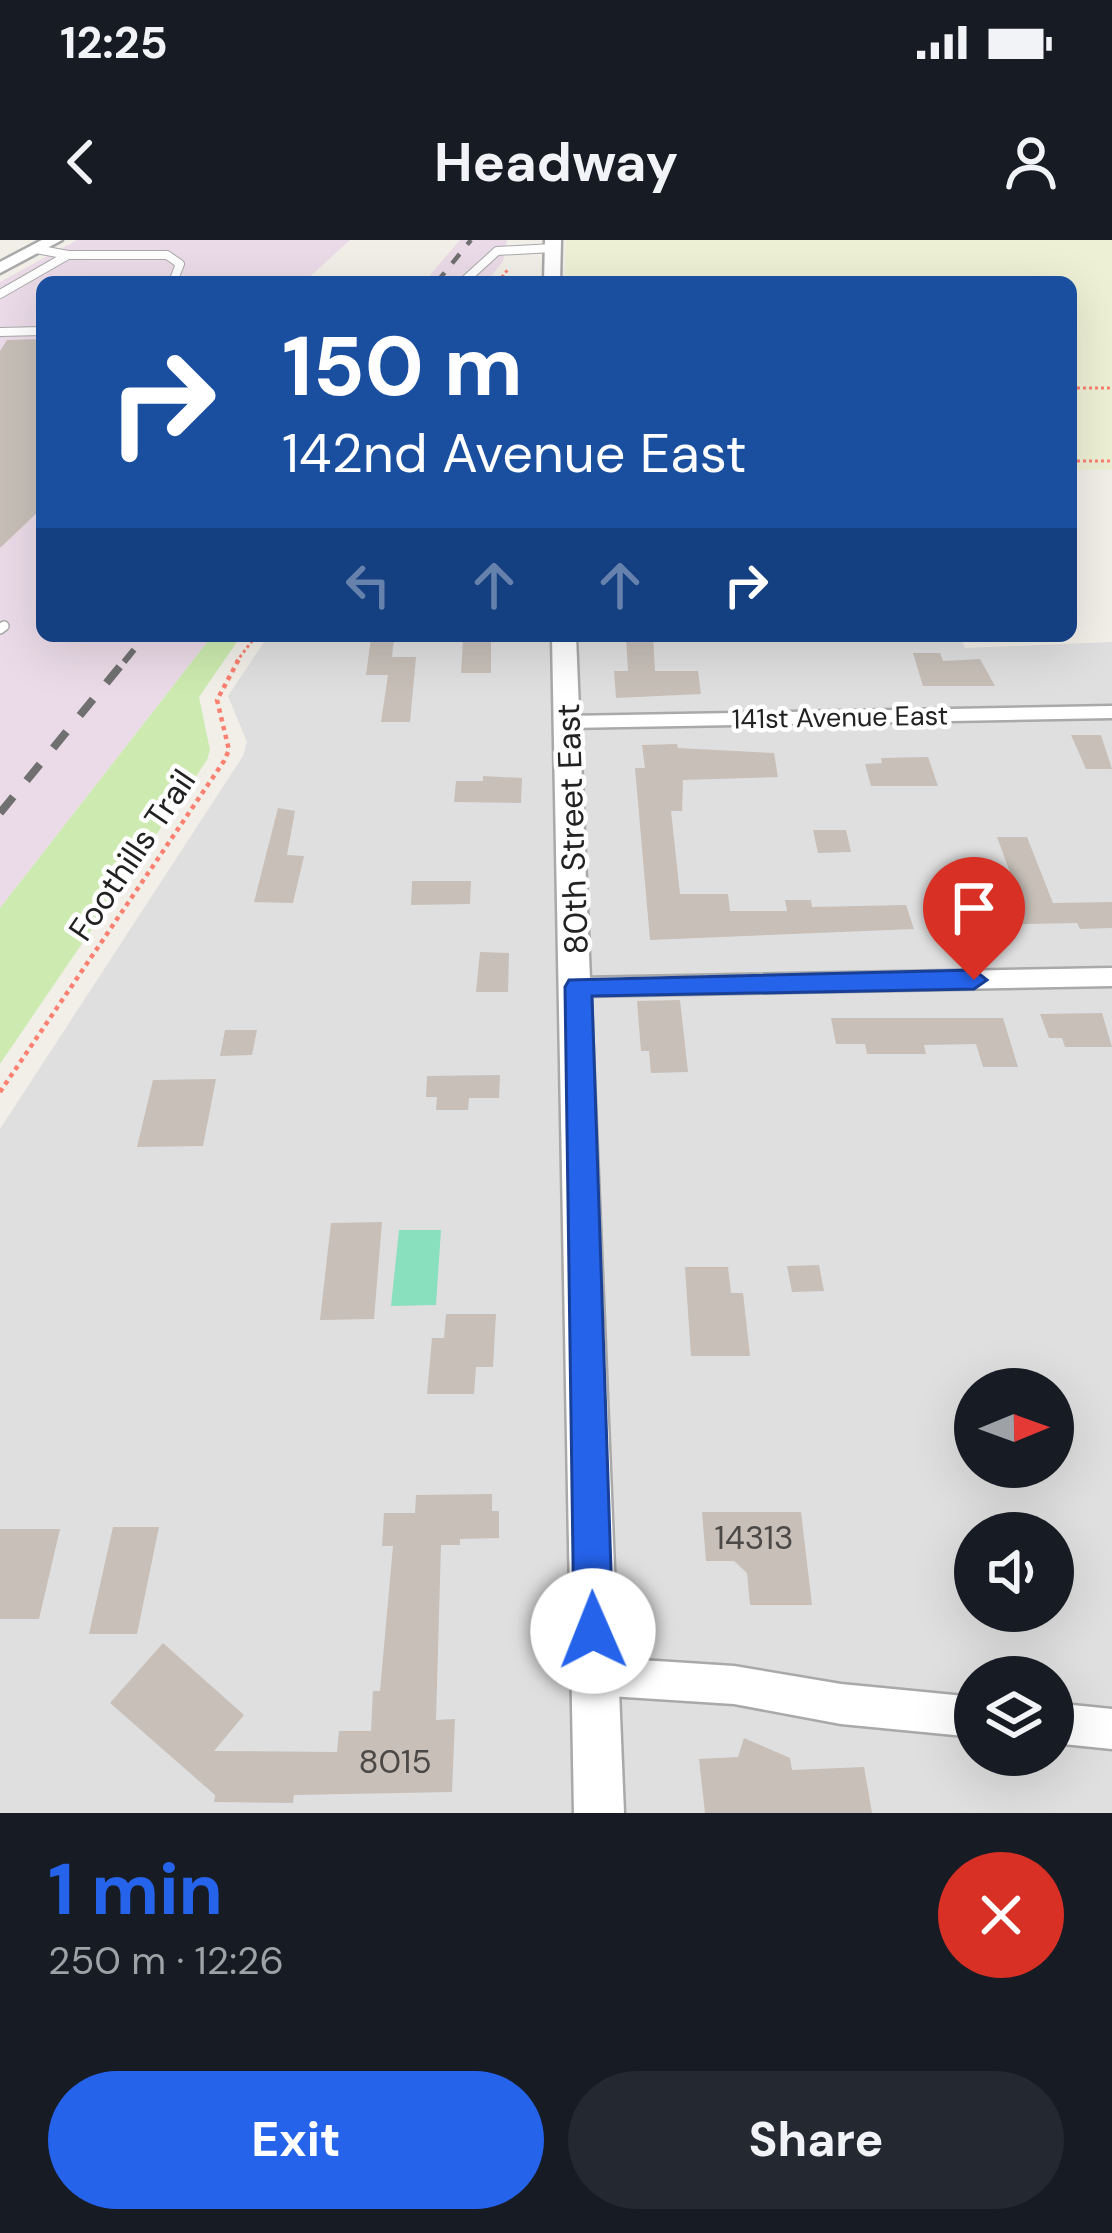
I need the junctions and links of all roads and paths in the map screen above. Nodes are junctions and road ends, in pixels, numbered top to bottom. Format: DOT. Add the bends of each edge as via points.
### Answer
graph roads {
  1 [pos="54,240"];
  2 [pos="553,244"];
  3 [pos="37,249"];
  4 [pos="68,255"];
  5 [pos="0,268"];
  6 [pos="175,276"];
  7 [pos="470,276"];
  8 [pos="553,276"];
  9 [pos="0,294"];
  10 [pos="0,332"];
  11 [pos="36,332"];
  12 [pos="1077,388"];
  13 [pos="1112,388"];
  14 [pos="1077,461"];
  15 [pos="1112,461"];
  16 [pos="252,642"];
  17 [pos="564,642"];
  18 [pos="1112,712"];
  19 [pos="567,722"];
  20 [pos="1112,977"];
  21 [pos="579,987"];
  22 [pos="0,1092"];
  23 [pos="594,1676"];
  24 [pos="954,1715"];
  25 [pos="1074,1725"];
  26 [pos="1112,1729"];
  27 [pos="599,1813"];
  1 -- 3 [label="street"];
  2 -- 7 [label="lane" via="497,251"];
  2 -- 8 [label="street"];
  3 -- 4 [label="lane"];
  3 -- 5 [label="street"];
  4 -- 6 [label="lane" via="174,256"];
  4 -- 9 [label="lane"];
  10 -- 11 [label="lane"];
  12 -- 13 [label="path"];
  14 -- 15 [label="path"];
  16 -- 22 [label="path, Foothills Trail" via="214,694 229,750 224,761"];
  17 -- 19 [label="street, 80th Street East"];
  18 -- 19 [label="street, 141st Avenue East"];
  19 -- 21 [label="street, 80th Street East"];
  20 -- 21 [label="street"];
  21 -- 23 [label="street, 80th Street East"];
  23 -- 24 [label="street" via="734,1685"];
  23 -- 27 [label="street, 80th Street East"];
  25 -- 26 [label="street"];
}
